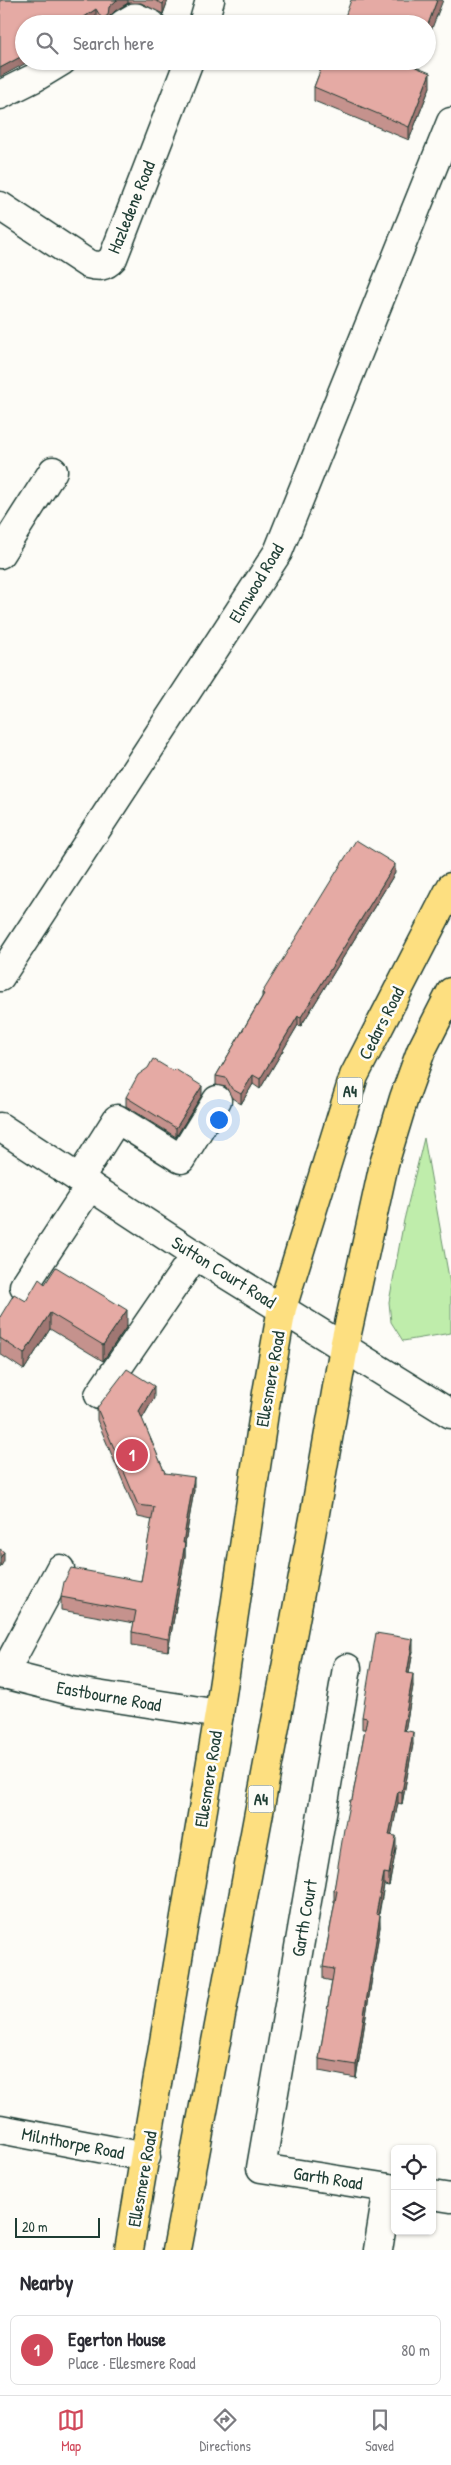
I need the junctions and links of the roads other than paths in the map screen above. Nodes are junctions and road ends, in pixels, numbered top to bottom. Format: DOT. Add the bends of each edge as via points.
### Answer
graph roads {
  1 [pos="210,0"];
  2 [pos="206,15"];
  3 [pos="47,70"];
  4 [pos="186,70"];
  5 [pos="0,94"];
  6 [pos="451,122"];
  7 [pos="0,206"];
  8 [pos="53,471"];
  9 [pos="0,554"];
  10 [pos="451,887"];
  11 [pos="0,977"];
  12 [pos="451,992"];
  13 [pos="217,1100"];
  14 [pos="0,1127"];
  15 [pos="85,1182"];
  16 [pos="195,1255"];
  17 [pos="24,1286"];
  18 [pos="282,1308"];
  19 [pos="344,1347"];
  20 [pos="99,1395"];
  21 [pos="451,1414"];
  22 [pos="60,1569"];
  23 [pos="347,1668"];
  24 [pos="1,1674"];
  25 [pos="219,1714"];
  26 [pos="0,2129"];
  27 [pos="146,2157"];
  28 [pos="261,2168"];
  29 [pos="391,2188"];
  30 [pos="392,2190"];
  31 [pos="436,2196"];
  32 [pos="451,2198"];
  33 [pos="129,2250"];
  34 [pos="177,2250"];
  35 [pos="378,2250"];
  1 -- 2 [label="street"];
  3 -- 5 [label="street"];
  4 -- 7 [label="street, Hazledene Road" via="113,258 107,265 88,264"];
  6 -- 11 [label="street, Elmwood Road" via="278,552"];
  8 -- 9 [label="street"];
  10 -- 18 [label="highway, Cedars Road / A4" via="354,1076"];
  12 -- 19 [label="highway, A4" via="421,1051 384,1164"];
  13 -- 15 [label="street" via="181,1158 117,1119"];
  14 -- 15 [label="street, Sutton Court Road"];
  15 -- 16 [label="street, Sutton Court Road"];
  15 -- 17 [label="street"];
  16 -- 18 [label="street, Sutton Court Road"];
  16 -- 20 [label="street"];
  18 -- 19 [label="street, Sutton Court Road"];
  18 -- 25 [label="highway, Ellesmere Road / A4"];
  19 -- 21 [label="street, Sutton Court Road"];
  19 -- 34 [label="highway, A4"];
  22 -- 24 [label="street"];
  23 -- 28 [label="street, Garth Court"];
  24 -- 25 [label="street, Eastbourne Road" via="70,1691"];
  25 -- 27 [label="highway, Ellesmere Road / A4"];
  26 -- 27 [label="street, Milnthorpe Road"];
  27 -- 33 [label="highway, Ellesmere Road / A4"];
  28 -- 29 [label="street, Garth Road"];
  30 -- 35 [label="street"];
  31 -- 32 [label="street"];
}
